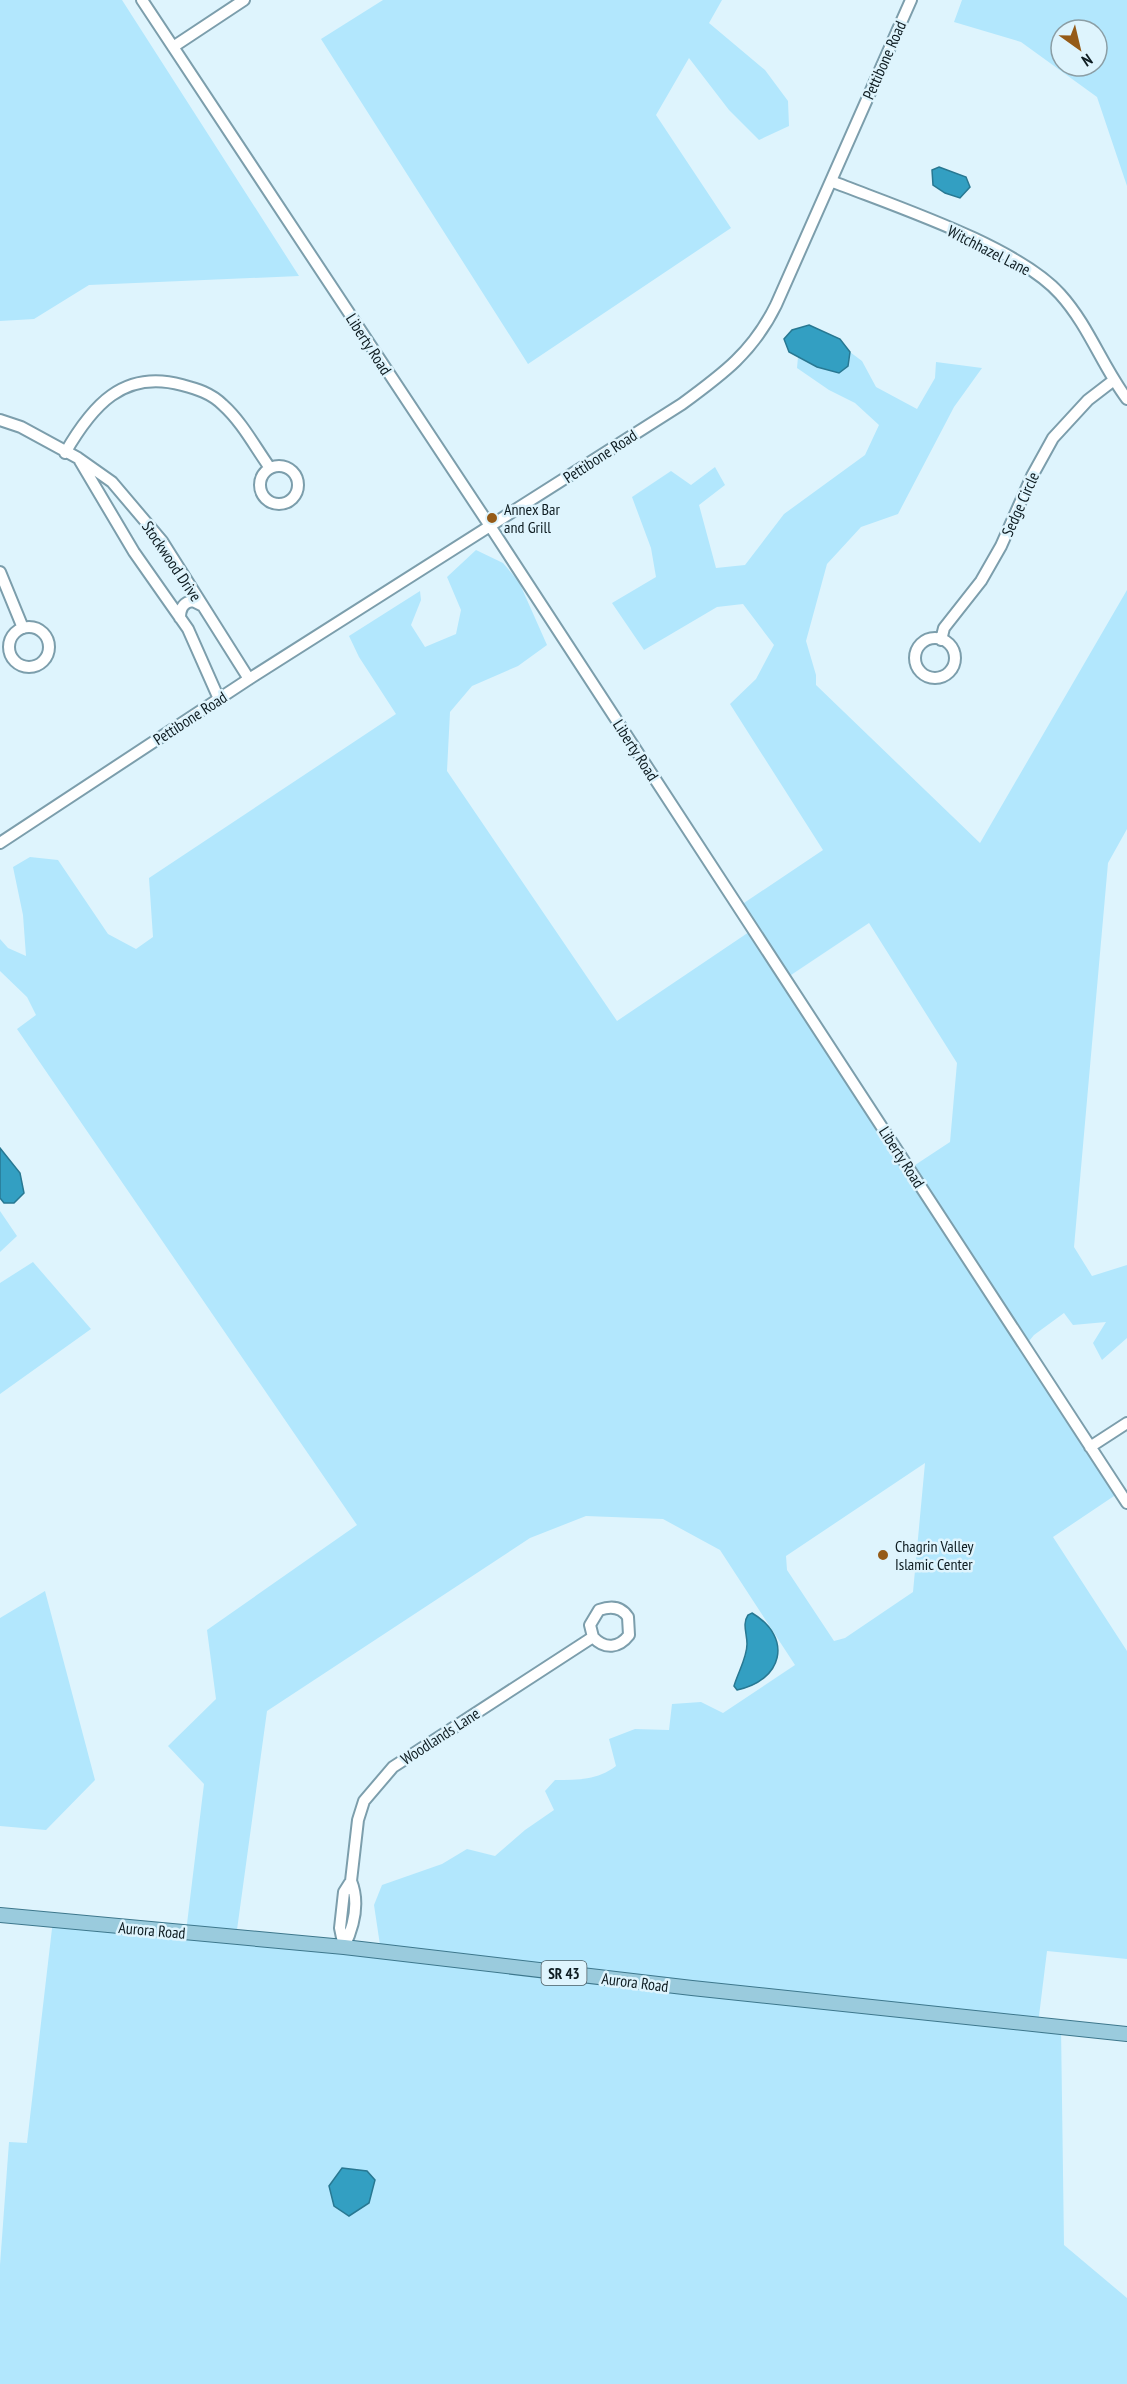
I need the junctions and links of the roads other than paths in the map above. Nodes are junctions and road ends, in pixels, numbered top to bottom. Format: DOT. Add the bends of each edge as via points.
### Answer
graph roads {
  1 [pos="142,0"];
  2 [pos="244,0"];
  3 [pos="911,0"];
  4 [pos="173,47"];
  5 [pos="831,181"];
  6 [pos="1114,380"];
  7 [pos="1127,399"];
  8 [pos="0,420"];
  9 [pos="65,453"];
  10 [pos="78,458"];
  11 [pos="270,468"];
  12 [pos="490,526"];
  13 [pos="0,572"];
  14 [pos="201,605"];
  15 [pos="180,618"];
  16 [pos="23,628"];
  17 [pos="941,640"];
  18 [pos="249,679"];
  19 [pos="219,699"];
  20 [pos="0,843"];
  21 [pos="1127,1424"];
  22 [pos="1090,1447"];
  23 [pos="1127,1503"];
  24 [pos="593,1637"];
  25 [pos="0,1915"];
  26 [pos="344,1947"];
  27 [pos="1127,2034"];
  1 -- 4 [label="street, Liberty Road"];
  2 -- 4 [label="street"];
  3 -- 5 [label="street, Pettibone Road"];
  4 -- 12 [label="street, Liberty Road"];
  5 -- 6 [label="street, Witchhazel Lane" via="1026,265 1059,293 1083,322"];
  5 -- 12 [label="street, Pettibone Road" via="776,305 742,357 682,404"];
  6 -- 7 [label="street, Witchhazel Lane"];
  6 -- 17 [label="street, Sedge Circle" via="1088,400 1053,438 1001,546 981,581 944,628"];
  8 -- 9 [label="street, Stockwood Drive" via="21,427"];
  9 -- 10 [label="street, Stockwood Drive"];
  9 -- 11 [label="street" via="82,424 105,398 136,383 162,380 203,391 222,403"];
  10 -- 14 [label="street, Stockwood Drive" via="112,482 155,532"];
  10 -- 15 [label="street, Stockwood Drive" via="134,552"];
  12 -- 18 [label="street, Pettibone Road"];
  12 -- 22 [label="street, Liberty Road"];
  13 -- 16 [label="street"];
  14 -- 15 [label="street" via="186,603"];
  14 -- 18 [label="street, Stockwood Drive"];
  15 -- 19 [label="street, Stockwood Drive"];
  18 -- 19 [label="street, Pettibone Road"];
  19 -- 20 [label="street, Pettibone Road"];
  21 -- 22 [label="street"];
  22 -- 23 [label="street, Liberty Road"];
  24 -- 26 [label="street, Woodlands Lane" via="389,1772 364,1801 351,1881 344,1892 340,1928"];
  25 -- 26 [label="main road, Aurora Road / SR 43"];
  26 -- 27 [label="main road, Aurora Road / SR 43"];
}
